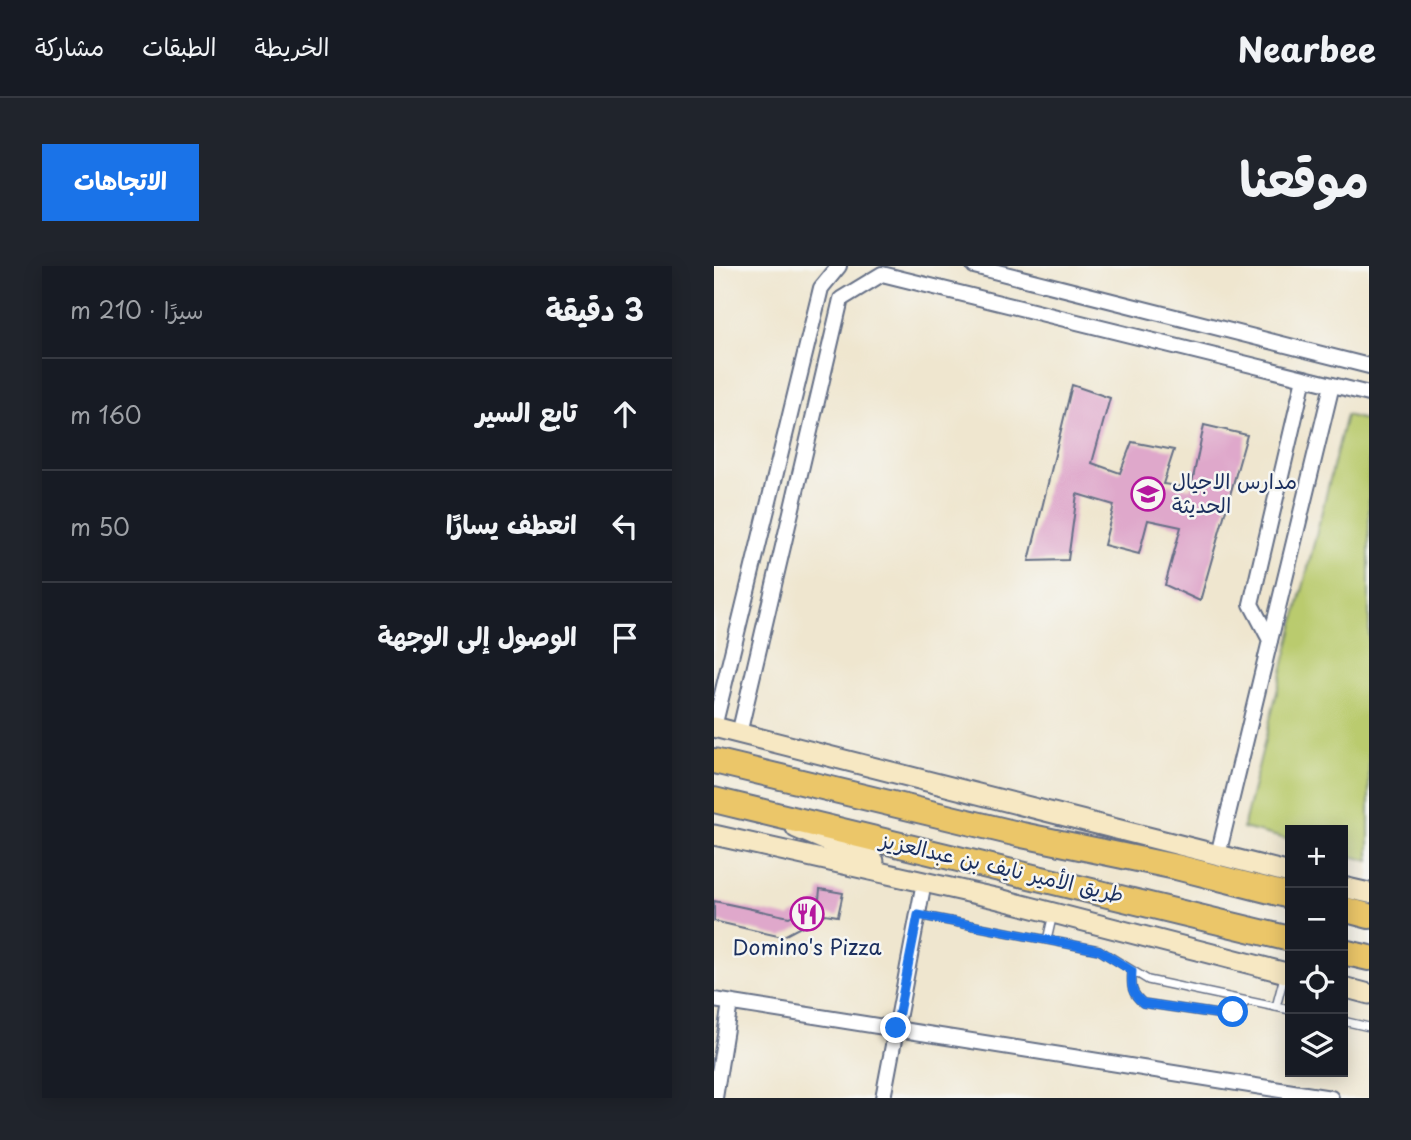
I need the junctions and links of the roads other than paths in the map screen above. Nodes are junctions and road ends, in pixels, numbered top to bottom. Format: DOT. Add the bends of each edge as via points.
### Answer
graph roads {
  1 [pos="839,266"];
  2 [pos="974,266"];
  3 [pos="1369,366"];
  4 [pos="1304,378"];
  5 [pos="1332,385"];
  6 [pos="1369,394"];
  7 [pos="1270,640"];
  8 [pos="714,727"];
  9 [pos="739,734"];
  10 [pos="714,761"];
  11 [pos="714,800"];
  12 [pos="746,808"];
  13 [pos="948,818"];
  14 [pos="714,835"];
  15 [pos="1022,835"];
  16 [pos="937,853"];
  17 [pos="1218,855"];
  18 [pos="1012,871"];
  19 [pos="1285,872"];
  20 [pos="924,882"];
  21 [pos="1347,888"];
  22 [pos="1369,893"];
  23 [pos="1285,895"];
  24 [pos="1348,910"];
  25 [pos="1053,913"];
  26 [pos="1369,914"];
  27 [pos="918,915"];
  28 [pos="1285,938"];
  29 [pos="1046,940"];
  30 [pos="1348,953"];
  31 [pos="1369,958"];
  32 [pos="1132,971"];
  33 [pos="1285,972"];
  34 [pos="1285,982"];
  35 [pos="1348,988"];
  36 [pos="1369,994"];
  37 [pos="714,1000"];
  38 [pos="1248,1001"];
  39 [pos="730,1003"];
  40 [pos="1276,1007"];
  41 [pos="1285,1009"];
  42 [pos="1348,1022"];
  43 [pos="1369,1027"];
  44 [pos="896,1028"];
  45 [pos="715,1098"];
  46 [pos="883,1098"];
  47 [pos="1331,1098"];
  1 -- 8 [label="street" via="821,289"];
  2 -- 3 [label="street"];
  4 -- 5 [label="street"];
  4 -- 7 [label="street" via="1251,604"];
  4 -- 9 [label="street" via="882,274 841,299"];
  5 -- 6 [label="street"];
  5 -- 7 [label="street"];
  7 -- 17 [label="street"];
  8 -- 9 [label="main road"];
  9 -- 17 [label="main road"];
  10 -- 13 [label="highway, طريق الأمير نايف بن عبدالعزيز"];
  11 -- 12 [label="highway, طريق الأمير نايف بن عبدالعزيز"];
  12 -- 16 [label="highway, طريق الأمير نايف بن عبدالعزيز"];
  12 -- 20 [label="main road"];
  13 -- 15 [label="highway, طريق الأمير نايف بن عبدالعزيز"];
  13 -- 16 [label="highway" via="959,830 961,841 955,849"];
  14 -- 20 [label="main road"];
  15 -- 18 [label="highway" via="1000,849"];
  15 -- 23 [label="highway, طريق الأمير نايف بن عبدالعزيز"];
  16 -- 18 [label="highway, طريق الأمير نايف بن عبدالعزيز"];
  17 -- 19 [label="main road"];
  18 -- 28 [label="highway, طريق الأمير نايف بن عبدالعزيز"];
  20 -- 25 [label="main road"];
  20 -- 27 [label="street"];
  21 -- 22 [label="main road"];
  24 -- 26 [label="highway"];
  25 -- 29 [label="lane"];
  25 -- 33 [label="main road"];
  27 -- 29 [label="lane"];
  27 -- 44 [label="street"];
  29 -- 32 [label="lane" via="1099,950"];
  30 -- 31 [label="highway"];
  32 -- 38 [label="lane" via="1148,979"];
  32 -- 38 [label="lane" via="1131,988 1143,1003 1224,1015"];
  34 -- 40 [label="lane"];
  35 -- 36 [label="main road"];
  37 -- 39 [label="street"];
  38 -- 40 [label="lane"];
  39 -- 44 [label="street"];
  39 -- 45 [label="street"];
  40 -- 41 [label="lane"];
  42 -- 43 [label="lane"];
  44 -- 46 [label="street"];
  44 -- 47 [label="street"];
}
